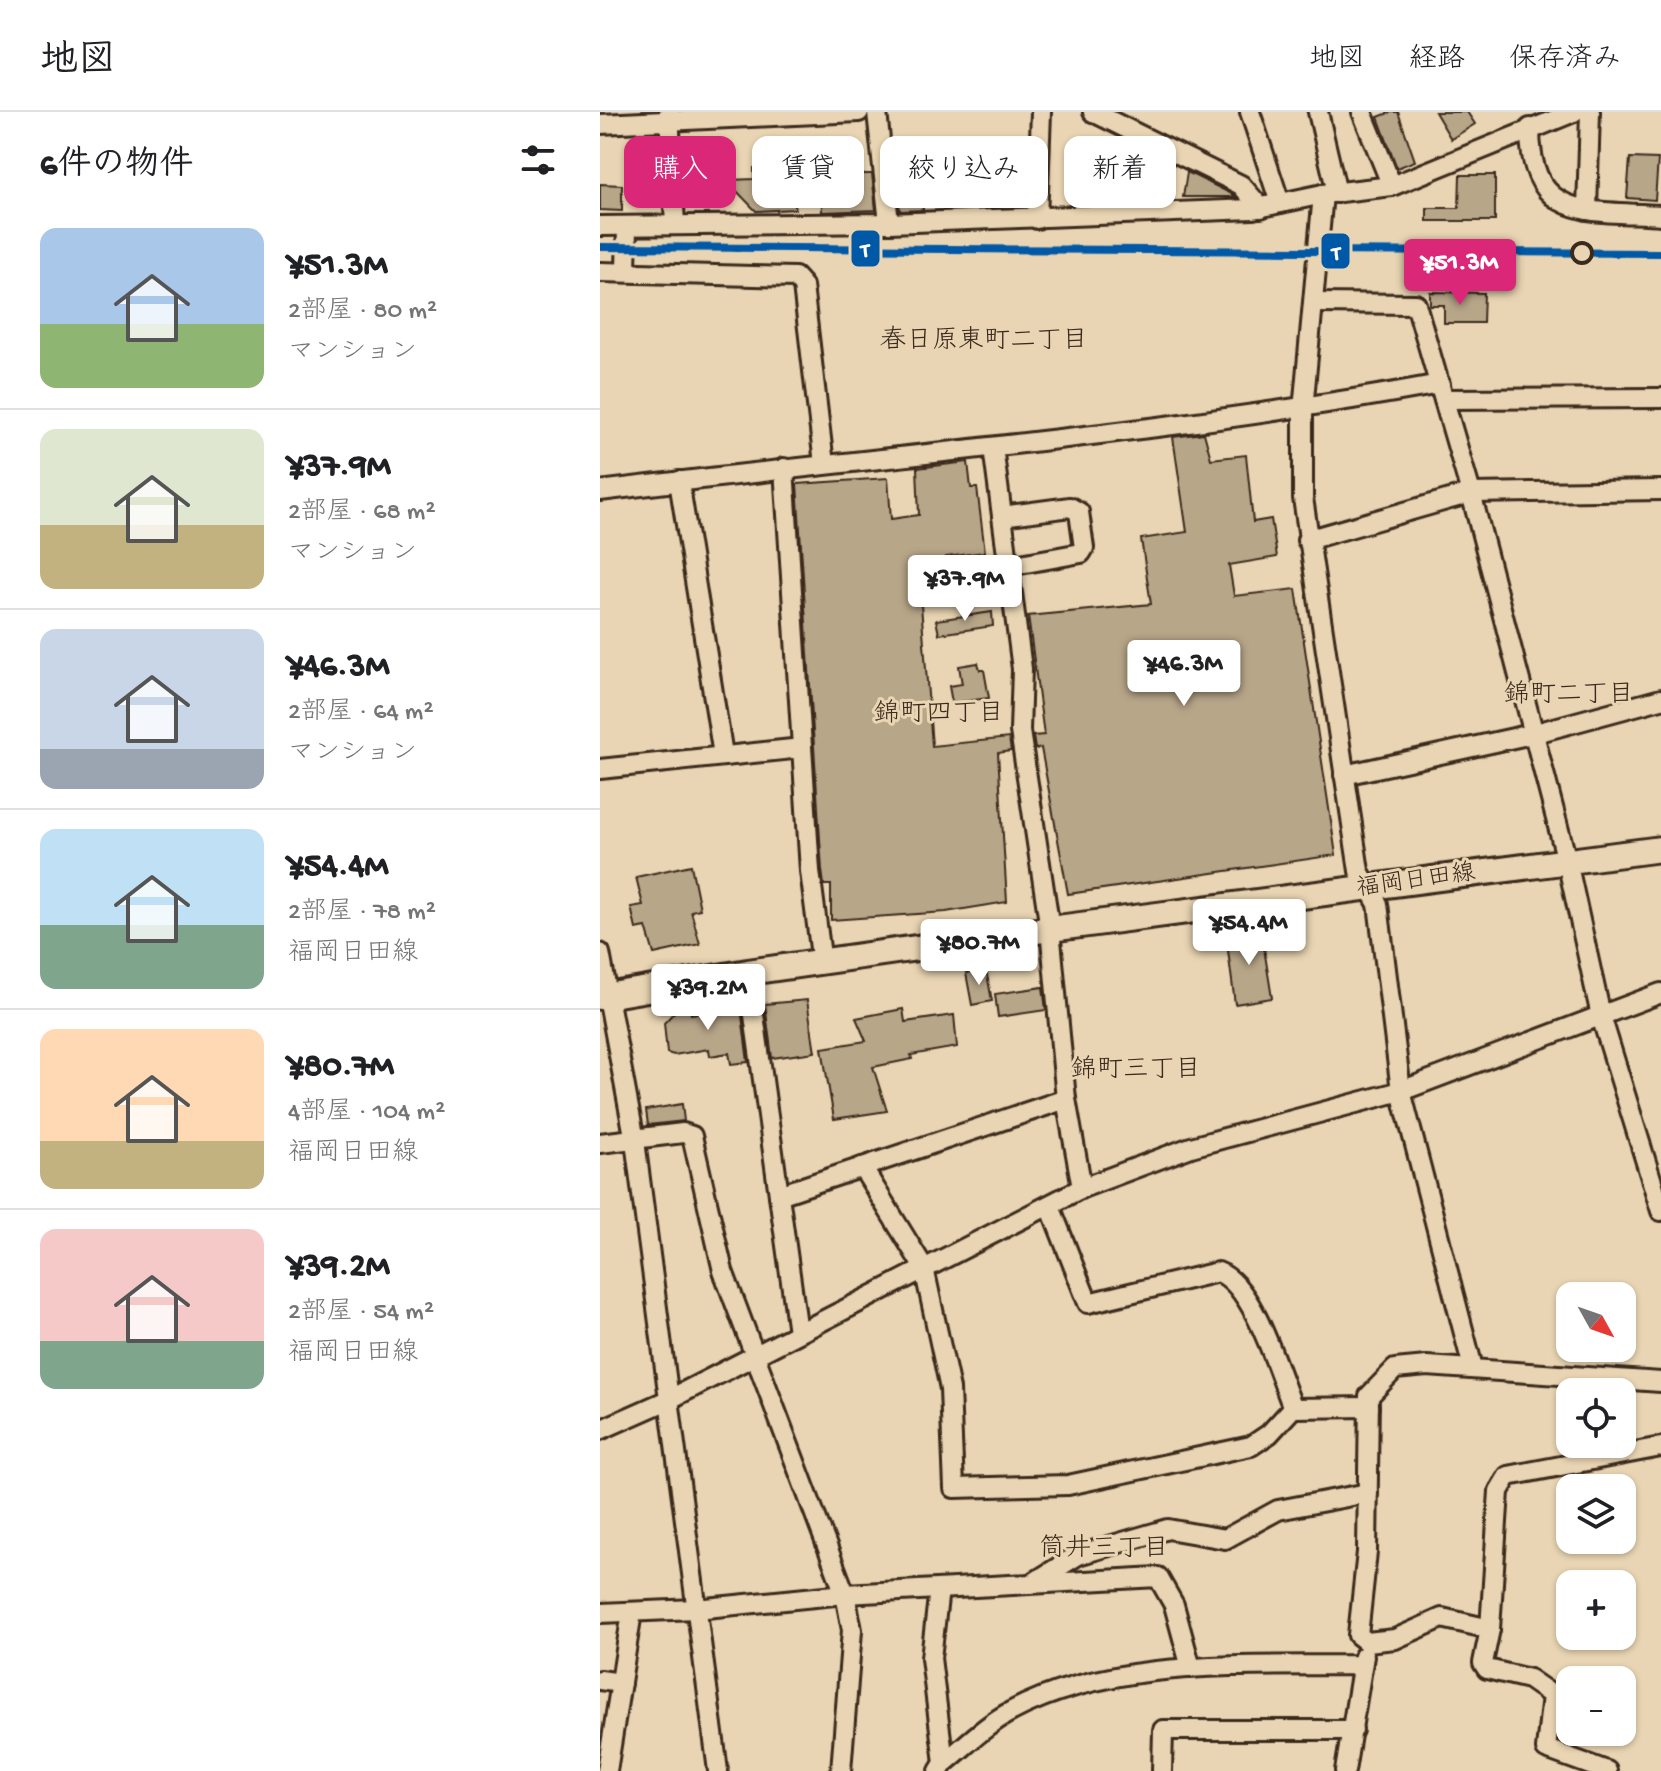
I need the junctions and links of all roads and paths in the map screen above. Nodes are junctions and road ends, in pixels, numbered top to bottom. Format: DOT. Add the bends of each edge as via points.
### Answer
graph roads {
  1 [pos="859,112"];
  2 [pos="877,112"];
  3 [pos="1041,112"];
  4 [pos="1093,112"];
  5 [pos="1250,112"];
  6 [pos="1318,112"];
  7 [pos="1362,112"];
  8 [pos="1574,112"];
  9 [pos="1590,112"];
  10 [pos="670,116"];
  11 [pos="1125,119"];
  12 [pos="600,124"];
  13 [pos="1530,128"];
  14 [pos="1392,186"];
  15 [pos="1330,193"];
  16 [pos="1280,203"];
  17 [pos="1261,208"];
  18 [pos="1661,208"];
  19 [pos="1587,210"];
  20 [pos="1661,215"];
  21 [pos="1037,219"];
  22 [pos="889,223"];
  23 [pos="675,225"];
  24 [pos="600,226"];
  25 [pos="627,226"];
  26 [pos="600,272"];
  27 [pos="626,272"];
  28 [pos="1315,303"];
  29 [pos="1442,392"];
  30 [pos="1661,398"];
  31 [pos="1303,410"];
  32 [pos="993,447"];
  33 [pos="824,464"];
  34 [pos="784,468"];
  35 [pos="679,481"];
  36 [pos="1661,490"];
  37 [pos="600,491"];
  38 [pos="1471,493"];
  39 [pos="1002,516"];
  40 [pos="1307,540"];
  41 [pos="1009,566"];
  42 [pos="1661,699"];
  43 [pos="1532,734"];
  44 [pos="802,748"];
  45 [pos="723,755"];
  46 [pos="600,769"];
  47 [pos="1344,775"];
  48 [pos="1661,849"];
  49 [pos="1567,861"];
  50 [pos="1371,889"];
  51 [pos="1050,929"];
  52 [pos="600,953"];
  53 [pos="822,964"];
  54 [pos="748,972"];
  55 [pos="1661,993"];
  56 [pos="605,996"];
  57 [pos="1601,1016"];
  58 [pos="1401,1091"];
  59 [pos="1066,1099"];
  60 [pos="635,1141"];
  61 [pos="600,1143"];
  62 [pos="862,1167"];
  63 [pos="1082,1188"];
  64 [pos="779,1195"];
  65 [pos="1050,1206"];
  66 [pos="1661,1211"];
  67 [pos="924,1268"];
  68 [pos="798,1332"];
  69 [pos="756,1355"];
  70 [pos="1473,1368"];
  71 [pos="1661,1382"];
  72 [pos="670,1399"];
  73 [pos="1369,1407"];
  74 [pos="1293,1408"];
  75 [pos="600,1430"];
  76 [pos="1661,1447"];
  77 [pos="1368,1493"];
  78 [pos="1031,1584"];
  79 [pos="939,1589"];
  80 [pos="845,1594"];
  81 [pos="696,1609"];
  82 [pos="632,1612"];
  83 [pos="600,1613"];
  84 [pos="1490,1629"];
  85 [pos="1367,1642"];
  86 [pos="1362,1665"];
  87 [pos="1191,1668"];
  88 [pos="600,1680"];
  89 [pos="621,1683"];
  90 [pos="1353,1730"];
  91 [pos="1571,1765"];
  92 [pos="941,1767"];
  93 [pos="607,1771"];
  94 [pos="718,1771"];
  95 [pos="841,1771"];
  96 [pos="1162,1771"];
  97 [pos="1345,1771"];
  98 [pos="1607,1771"];
  1 -- 10 [label="street"];
  2 -- 22 [label="street"];
  3 -- 21 [label="street"];
  4 -- 11 [label="street"];
  5 -- 16 [label="street"];
  6 -- 15 [label="street"];
  7 -- 14 [label="street"];
  8 -- 13 [label="street"];
  9 -- 19 [label="street"];
  10 -- 12 [label="street"];
  10 -- 23 [label="street"];
  11 -- 17 [label="street" via="1241,185"];
  13 -- 14 [label="street"];
  13 -- 19 [label="street" via="1530,159 1546,189 1573,208"];
  14 -- 15 [label="street"];
  15 -- 16 [label="street"];
  15 -- 28 [label="street"];
  16 -- 17 [label="street"];
  17 -- 21 [label="street"];
  18 -- 20 [label="street"];
  19 -- 20 [label="street"];
  21 -- 22 [label="street"];
  22 -- 23 [label="street"];
  23 -- 25 [label="street"];
  24 -- 25 [label="street"];
  25 -- 27 [label="street"];
  26 -- 27 [label="street"];
  27 -- 33 [label="street" via="781,274 800,281"];
  28 -- 29 [label="street" via="1416,304"];
  28 -- 31 [label="street"];
  29 -- 30 [label="street"];
  29 -- 31 [label="street"];
  29 -- 38 [label="street"];
  31 -- 32 [label="street"];
  31 -- 40 [label="street"];
  32 -- 33 [label="street"];
  32 -- 39 [label="street"];
  33 -- 34 [label="street"];
  34 -- 35 [label="street"];
  34 -- 44 [label="street"];
  35 -- 37 [label="street"];
  35 -- 45 [label="street"];
  36 -- 38 [label="street"];
  38 -- 40 [label="street"];
  38 -- 43 [label="street"];
  39 -- 41 [label="street"];
  39 -- 41 [label="street" via="1070,507 1079,512 1083,536 1081,553"];
  40 -- 47 [label="street"];
  41 -- 51 [label="street" via="1022,669 1020,731"];
  42 -- 43 [label="street"];
  43 -- 47 [label="street"];
  43 -- 49 [label="street"];
  44 -- 45 [label="street"];
  44 -- 53 [label="street"];
  45 -- 46 [label="street"];
  47 -- 50 [label="street" via="1359,871"];
  48 -- 49 [label="main road, 福岡日田線"];
  49 -- 50 [label="main road, 福岡日田線"];
  49 -- 57 [label="street"];
  50 -- 51 [label="main road, 福岡日田線"];
  50 -- 58 [label="street" via="1378,904"];
  51 -- 53 [label="main road, 福岡日田線"];
  51 -- 59 [label="street"];
  52 -- 56 [label="street"];
  53 -- 54 [label="main road, 福岡日田線"];
  54 -- 56 [label="main road, 福岡日田線"];
  54 -- 64 [label="street"];
  55 -- 57 [label="street"];
  56 -- 60 [label="street"];
  57 -- 58 [label="street"];
  57 -- 66 [label="street"];
  58 -- 63 [label="street" via="1191,1147"];
  58 -- 70 [label="street"];
  59 -- 62 [label="street"];
  59 -- 63 [label="street"];
  60 -- 61 [label="street"];
  60 -- 69 [label="street" via="692,1136 723,1271"];
  60 -- 72 [label="street"];
  62 -- 64 [label="street"];
  62 -- 67 [label="street"];
  63 -- 65 [label="street"];
  64 -- 68 [label="street"];
  65 -- 67 [label="street"];
  65 -- 74 [label="street" via="1088,1303 1218,1272 1230,1277 1245,1293"];
  67 -- 68 [label="street"];
  67 -- 74 [label="street" via="950,1389 954,1488 1068,1485 1226,1454 1269,1434"];
  68 -- 69 [label="street"];
  69 -- 72 [label="street"];
  69 -- 80 [label="street"];
  70 -- 71 [label="street"];
  70 -- 73 [label="street" via="1395,1369 1369,1396"];
  72 -- 75 [label="street"];
  72 -- 81 [label="street"];
  73 -- 74 [label="street"];
  73 -- 77 [label="street"];
  76 -- 84 [label="street" via="1508,1476 1499,1491"];
  77 -- 78 [label="street" via="1278,1510 1225,1539 1168,1529 1078,1555"];
  77 -- 85 [label="street" via="1358,1635"];
  78 -- 79 [label="street"];
  78 -- 87 [label="street" via="1158,1577 1174,1605"];
  79 -- 80 [label="street"];
  79 -- 92 [label="street" via="931,1658"];
  80 -- 81 [label="street"];
  80 -- 95 [label="street" via="852,1630"];
  81 -- 82 [label="street"];
  81 -- 94 [label="street"];
  82 -- 83 [label="street"];
  82 -- 89 [label="street"];
  84 -- 85 [label="street" via="1442,1618 1395,1639"];
  84 -- 91 [label="street" via="1483,1663 1487,1669 1529,1679 1552,1695 1546,1749"];
  85 -- 86 [label="street"];
  86 -- 87 [label="street"];
  86 -- 90 [label="street"];
  87 -- 92 [label="street" via="1085,1682 1057,1691 1009,1712"];
  88 -- 89 [label="street"];
  89 -- 93 [label="street"];
  90 -- 96 [label="street" via="1163,1730"];
  90 -- 97 [label="street"];
  91 -- 98 [label="street"];
}
